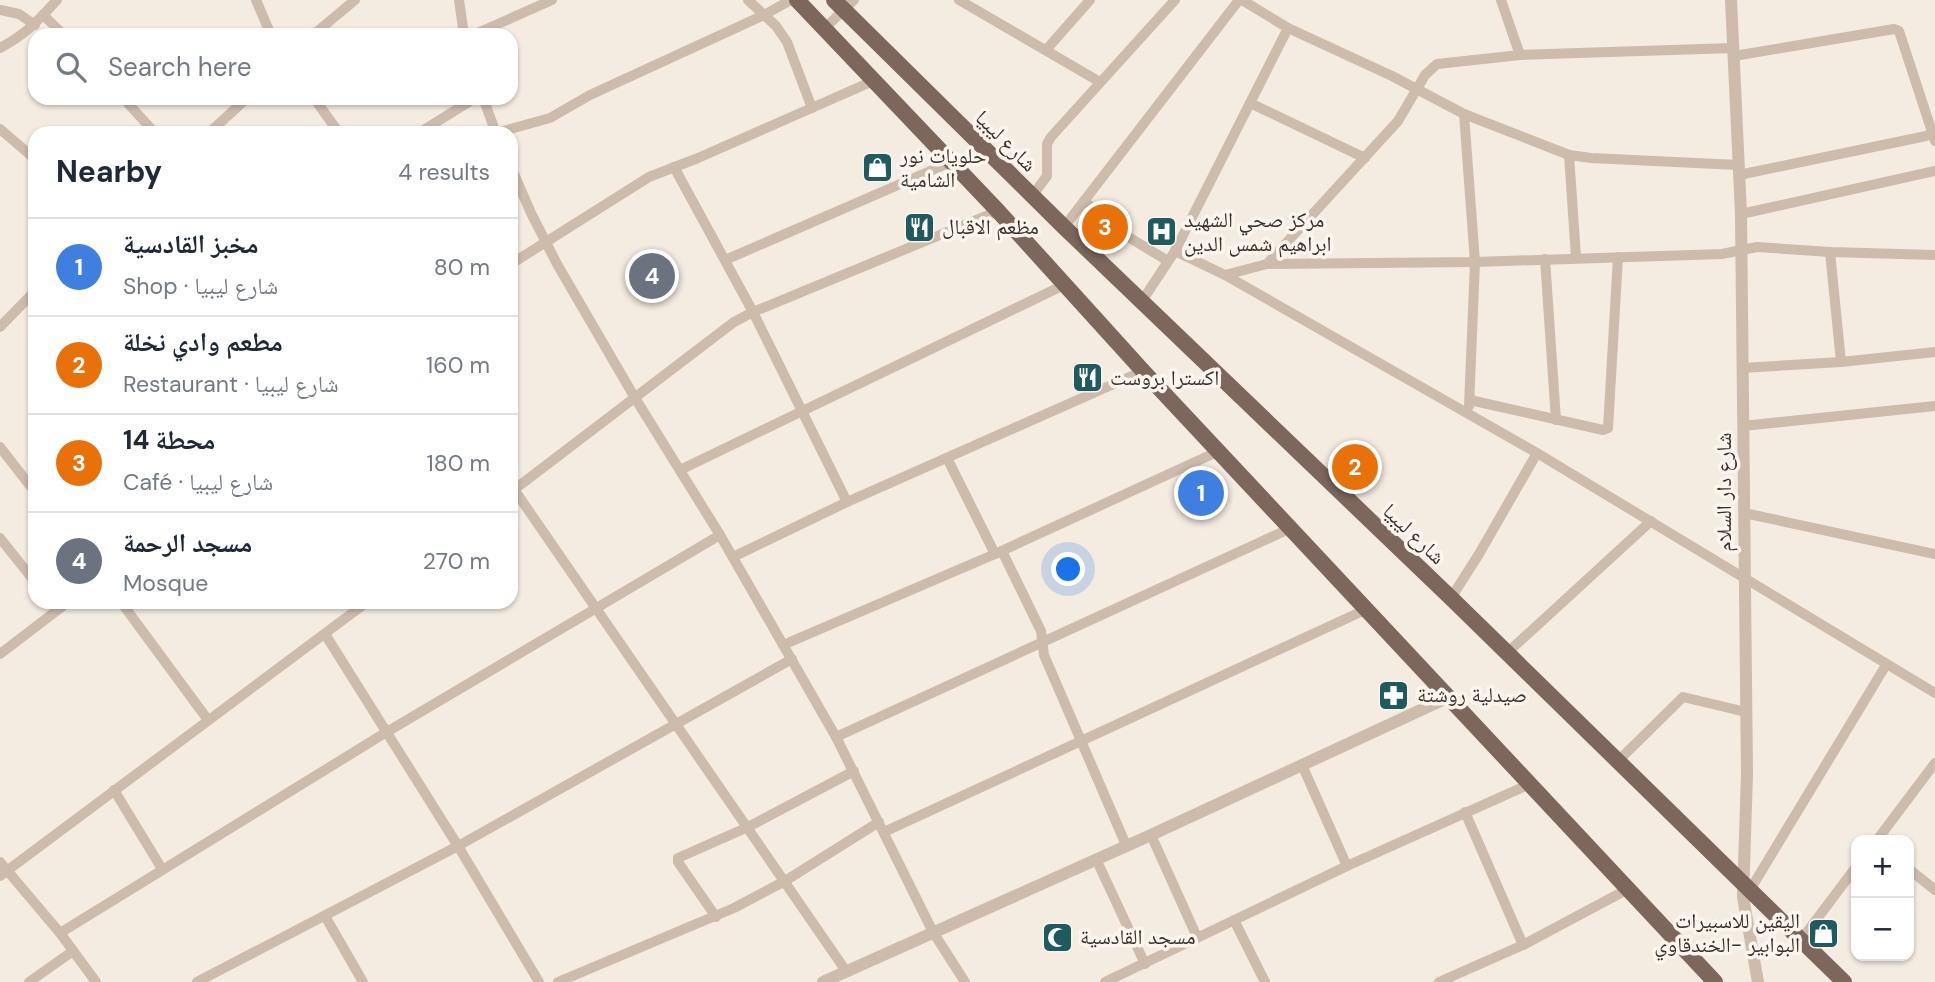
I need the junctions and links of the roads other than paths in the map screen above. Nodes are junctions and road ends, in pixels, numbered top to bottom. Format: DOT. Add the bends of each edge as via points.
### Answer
graph roads {
  1 [pos="57,0"];
  2 [pos="256,0"];
  3 [pos="355,0"];
  4 [pos="459,0"];
  5 [pos="552,0"];
  6 [pos="748,0"];
  7 [pos="791,0"];
  8 [pos="797,0"];
  9 [pos="958,0"];
  10 [pos="1090,0"];
  11 [pos="1175,0"];
  12 [pos="1240,0"];
  13 [pos="1501,0"];
  14 [pos="1731,0"];
  15 [pos="844,3"];
  16 [pos="0,10"];
  17 [pos="43,15"];
  18 [pos="764,15"];
  19 [pos="35,24"];
  20 [pos="31,28"];
  21 [pos="57,28"];
  22 [pos="268,28"];
  23 [pos="321,28"];
  24 [pos="463,28"];
  25 [pos="489,28"];
  26 [pos="1288,28"];
  27 [pos="824,29"];
  28 [pos="28,31"];
  29 [pos="0,48"];
  30 [pos="1046,50"];
  31 [pos="1734,52"];
  32 [pos="1520,55"];
  33 [pos="873,81"];
  34 [pos="1100,82"];
  35 [pos="1418,89"];
  36 [pos="1250,103"];
  37 [pos="129,105"];
  38 [pos="239,105"];
  39 [pos="319,105"];
  40 [pos="464,105"];
  41 [pos="486,105"];
  42 [pos="812,108"];
  43 [pos="1464,114"];
  44 [pos="148,126"];
  45 [pos="217,126"];
  46 [pos="334,126"];
  47 [pos="430,126"];
  48 [pos="493,126"];
  49 [pos="518,127"];
  50 [pos="0,129"];
  51 [pos="1934,135"];
  52 [pos="28,153"];
  53 [pos="1569,155"];
  54 [pos="1365,158"];
  55 [pos="951,162"];
  56 [pos="674,167"];
  57 [pos="1739,170"];
  58 [pos="1935,171"];
  59 [pos="518,182"];
  60 [pos="1032,195"];
  61 [pos="1084,201"];
  62 [pos="998,211"];
  63 [pos="1741,214"];
  64 [pos="1064,228"];
  65 [pos="545,241"];
  66 [pos="1741,250"];
  67 [pos="1175,251"];
  68 [pos="1830,252"];
  69 [pos="1935,255"];
  70 [pos="1576,257"];
  71 [pos="1618,257"];
  72 [pos="1545,258"];
  73 [pos="518,259"];
  74 [pos="725,260"];
  75 [pos="1168,261"];
  76 [pos="1475,262"];
  77 [pos="1267,264"];
  78 [pos="1224,275"];
  79 [pos="1066,284"];
  80 [pos="28,298"];
  81 [pos="1142,301"];
  82 [pos="753,312"];
  83 [pos="0,327"];
  84 [pos="1935,352"];
  85 [pos="1841,362"];
  86 [pos="1742,369"];
  87 [pos="1143,371"];
  88 [pos="635,398"];
  89 [pos="1470,400"];
  90 [pos="1935,406"];
  91 [pos="802,411"];
  92 [pos="1468,414"];
  93 [pos="1556,420"];
  94 [pos="1743,426"];
  95 [pos="0,447"];
  96 [pos="1219,451"];
  97 [pos="1537,453"];
  98 [pos="947,458"];
  99 [pos="680,470"];
  100 [pos="28,483"];
  101 [pos="518,485"];
  102 [pos="518,497"];
  103 [pos="846,502"];
  104 [pos="1744,513"];
  105 [pos="1651,521"];
  106 [pos="1291,528"];
  107 [pos="720,535"];
  108 [pos="0,538"];
  109 [pos="998,553"];
  110 [pos="1935,554"];
  111 [pos="733,557"];
  112 [pos="28,573"];
  113 [pos="1744,578"];
  114 [pos="1451,598"];
  115 [pos="596,607"];
  116 [pos="51,609"];
  117 [pos="126,609"];
  118 [pos="358,609"];
  119 [pos="1367,609"];
  120 [pos="325,634"];
  121 [pos="1042,642"];
  122 [pos="783,645"];
  123 [pos="1507,653"];
  124 [pos="0,654"];
  125 [pos="792,659"];
  126 [pos="1886,665"];
  127 [pos="1935,693"];
  128 [pos="1449,697"];
  129 [pos="1746,712"];
  130 [pos="208,720"];
  131 [pos="676,725"];
  132 [pos="385,733"];
  133 [pos="836,737"];
  134 [pos="1079,741"];
  135 [pos="1617,762"];
  136 [pos="1935,764"];
  137 [pos="1302,765"];
  138 [pos="854,771"];
  139 [pos="1531,784"];
  140 [pos="114,790"];
  141 [pos="1465,812"];
  142 [pos="748,827"];
  143 [pos="881,827"];
  144 [pos="1151,835"];
  145 [pos="1881,835"];
  146 [pos="1126,845"];
  147 [pos="458,846"];
  148 [pos="1096,859"];
  149 [pos="1347,866"];
  150 [pos="2,869"];
  151 [pos="162,869"];
  152 [pos="1914,873"];
  153 [pos="1851,874"];
  154 [pos="785,881"];
  155 [pos="1746,887"];
  156 [pos="1628,889"];
  157 [pos="1935,890"];
  158 [pos="325,916"];
  159 [pos="716,917"];
  160 [pos="1234,920"];
  161 [pos="933,932"];
  162 [pos="60,933"];
  163 [pos="1197,937"];
  164 [pos="1801,940"];
  165 [pos="1523,945"];
  166 [pos="73,951"];
  167 [pos="1145,964"];
  168 [pos="846,971"];
  169 [pos="29,982"];
  170 [pos="96,982"];
  171 [pos="197,982"];
  172 [pos="363,982"];
  173 [pos="539,982"];
  174 [pos="558,982"];
  175 [pos="822,982"];
  176 [pos="965,982"];
  177 [pos="1105,982"];
  178 [pos="1265,982"];
  179 [pos="1440,982"];
  180 [pos="1715,982"];
  181 [pos="1758,982"];
  182 [pos="1844,982"];
  1 -- 17 [label="street"];
  2 -- 22 [label="street"];
  3 -- 23 [label="street"];
  4 -- 24 [label="street"];
  5 -- 25 [label="street"];
  6 -- 18 [label="street"];
  7 -- 18 [label="street"];
  8 -- 27 [label="main road"];
  9 -- 30 [label="street"];
  10 -- 30 [label="street"];
  11 -- 34 [label="street"];
  12 -- 26 [label="street"];
  12 -- 61 [label="street"];
  13 -- 32 [label="street"];
  14 -- 31 [label="street, شارع دار السلام"];
  15 -- 27 [label="street"];
  15 -- 60 [label="main road, شارع ليبيا"];
  16 -- 19 [label="street"];
  17 -- 19 [label="street"];
  17 -- 21 [label="street"];
  18 -- 42 [label="street" via="787,42"];
  18 -- 49 [label="street" via="550,118"];
  19 -- 20 [label="street"];
  26 -- 35 [label="street"];
  26 -- 36 [label="street"];
  27 -- 33 [label="main road"];
  28 -- 29 [label="street"];
  30 -- 34 [label="street"];
  31 -- 32 [label="street"];
  31 -- 51 [label="street" via="1899,30"];
  31 -- 57 [label="street, شارع دار السلام"];
  32 -- 35 [label="street" via="1437,64"];
  33 -- 42 [label="street"];
  33 -- 55 [label="main road"];
  34 -- 60 [label="street" via="1051,136 1047,176"];
  35 -- 43 [label="street"];
  35 -- 54 [label="street" via="1404,113"];
  36 -- 54 [label="street"];
  36 -- 67 [label="street"];
  37 -- 44 [label="street"];
  38 -- 45 [label="street"];
  39 -- 46 [label="street"];
  40 -- 47 [label="street"];
  41 -- 48 [label="street"];
  42 -- 56 [label="street"];
  43 -- 53 [label="street"];
  43 -- 76 [label="street"];
  50 -- 52 [label="street"];
  51 -- 57 [label="street"];
  53 -- 57 [label="street"];
  53 -- 70 [label="street"];
  54 -- 77 [label="street"];
  55 -- 62 [label="main road"];
  55 -- 74 [label="street"];
  56 -- 65 [label="street" via="643,180"];
  56 -- 74 [label="street"];
  57 -- 63 [label="street, شارع دار السلام"];
  58 -- 63 [label="street"];
  59 -- 65 [label="street"];
  60 -- 64 [label="main road, شارع ليبيا"];
  61 -- 64 [label="street"];
  61 -- 75 [label="street" via="1125,235"];
  62 -- 79 [label="main road"];
  62 -- 82 [label="street"];
  63 -- 66 [label="street, شارع دار السلام"];
  64 -- 81 [label="main road, شارع ليبيا"];
  65 -- 73 [label="street"];
  65 -- 88 [label="street"];
  66 -- 68 [label="street"];
  66 -- 71 [label="street"];
  66 -- 86 [label="street, شارع دار السلام"];
  67 -- 75 [label="street"];
  67 -- 78 [label="street"];
  68 -- 69 [label="street"];
  68 -- 85 [label="street"];
  70 -- 71 [label="street"];
  70 -- 72 [label="street"];
  71 -- 93 [label="street" via="1609,426 1603,430"];
  72 -- 76 [label="street"];
  72 -- 93 [label="street"];
  74 -- 82 [label="street"];
  75 -- 81 [label="street"];
  76 -- 77 [label="street"];
  76 -- 89 [label="street"];
  77 -- 78 [label="street"];
  78 -- 92 [label="street"];
  79 -- 87 [label="main road"];
  79 -- 91 [label="street"];
  80 -- 83 [label="street"];
  81 -- 114 [label="main road, شارع ليبيا"];
  82 -- 88 [label="street"];
  82 -- 91 [label="street"];
  84 -- 85 [label="street"];
  85 -- 86 [label="street"];
  86 -- 94 [label="street, شارع دار السلام"];
  87 -- 96 [label="main road"];
  87 -- 98 [label="street"];
  88 -- 99 [label="street"];
  88 -- 101 [label="street"];
  89 -- 92 [label="street"];
  89 -- 93 [label="street"];
  90 -- 94 [label="street"];
  91 -- 99 [label="street"];
  91 -- 103 [label="street"];
  92 -- 97 [label="street"];
  94 -- 104 [label="street, شارع دار السلام"];
  95 -- 100 [label="street"];
  96 -- 106 [label="main road"];
  96 -- 109 [label="street"];
  97 -- 105 [label="street"];
  97 -- 114 [label="street"];
  98 -- 103 [label="street"];
  98 -- 109 [label="street"];
  99 -- 107 [label="street"];
  102 -- 115 [label="street"];
  103 -- 111 [label="street"];
  104 -- 110 [label="street"];
  104 -- 113 [label="street, شارع دار السلام"];
  105 -- 113 [label="street"];
  105 -- 123 [label="street"];
  106 -- 119 [label="main road"];
  106 -- 121 [label="street"];
  107 -- 111 [label="street"];
  107 -- 115 [label="street"];
  108 -- 112 [label="street"];
  109 -- 121 [label="street" via="1041,631"];
  109 -- 122 [label="street"];
  111 -- 122 [label="street"];
  113 -- 126 [label="street"];
  113 -- 129 [label="street, شارع دار السلام"];
  114 -- 123 [label="main road, شارع ليبيا"];
  115 -- 131 [label="street"];
  115 -- 132 [label="street"];
  116 -- 124 [label="street"];
  117 -- 130 [label="street"];
  118 -- 120 [label="street"];
  119 -- 128 [label="main road"];
  119 -- 134 [label="street"];
  120 -- 130 [label="street"];
  120 -- 132 [label="street"];
  121 -- 133 [label="street"];
  121 -- 134 [label="street"];
  122 -- 125 [label="street"];
  123 -- 135 [label="main road, شارع ليبيا"];
  125 -- 131 [label="street"];
  125 -- 133 [label="street"];
  126 -- 127 [label="street"];
  126 -- 155 [label="street"];
  128 -- 137 [label="street"];
  128 -- 139 [label="main road"];
  129 -- 135 [label="street" via="1683,697"];
  129 -- 155 [label="street, شارع دار السلام"];
  130 -- 140 [label="street"];
  131 -- 142 [label="street"];
  131 -- 147 [label="street"];
  132 -- 147 [label="street"];
  132 -- 151 [label="street"];
  133 -- 138 [label="street"];
  134 -- 143 [label="street"];
  134 -- 146 [label="street"];
  135 -- 155 [label="main road, شارع ليبيا"];
  136 -- 145 [label="street"];
  137 -- 144 [label="street"];
  137 -- 149 [label="street"];
  138 -- 142 [label="street"];
  138 -- 143 [label="street"];
  139 -- 141 [label="street"];
  139 -- 156 [label="main road"];
  140 -- 150 [label="street"];
  140 -- 151 [label="street"];
  141 -- 149 [label="street"];
  141 -- 165 [label="street"];
  142 -- 154 [label="street"];
  142 -- 159 [label="street" via="678,858"];
  143 -- 154 [label="street"];
  143 -- 161 [label="street"];
  144 -- 146 [label="street"];
  144 -- 163 [label="street"];
  146 -- 148 [label="street"];
  147 -- 158 [label="street"];
  147 -- 173 [label="street"];
  148 -- 161 [label="street"];
  148 -- 167 [label="street"];
  149 -- 160 [label="street"];
  150 -- 162 [label="street"];
  151 -- 162 [label="street"];
  152 -- 157 [label="street"];
  153 -- 164 [label="street"];
  154 -- 159 [label="street"];
  154 -- 168 [label="street"];
  155 -- 164 [label="main road, شارع ليبيا"];
  155 -- 181 [label="street, شارع دار السلام" via="1745,912"];
  156 -- 165 [label="street"];
  156 -- 180 [label="main road"];
  158 -- 171 [label="street"];
  158 -- 172 [label="street"];
  159 -- 174 [label="street"];
  160 -- 163 [label="street"];
  160 -- 178 [label="street"];
  161 -- 168 [label="street"];
  161 -- 176 [label="street"];
  162 -- 166 [label="street"];
  163 -- 167 [label="street"];
  164 -- 182 [label="main road, شارع ليبيا"];
  165 -- 179 [label="street"];
  166 -- 169 [label="street"];
  166 -- 170 [label="street"];
  167 -- 177 [label="street"];
  168 -- 175 [label="street"];
}
